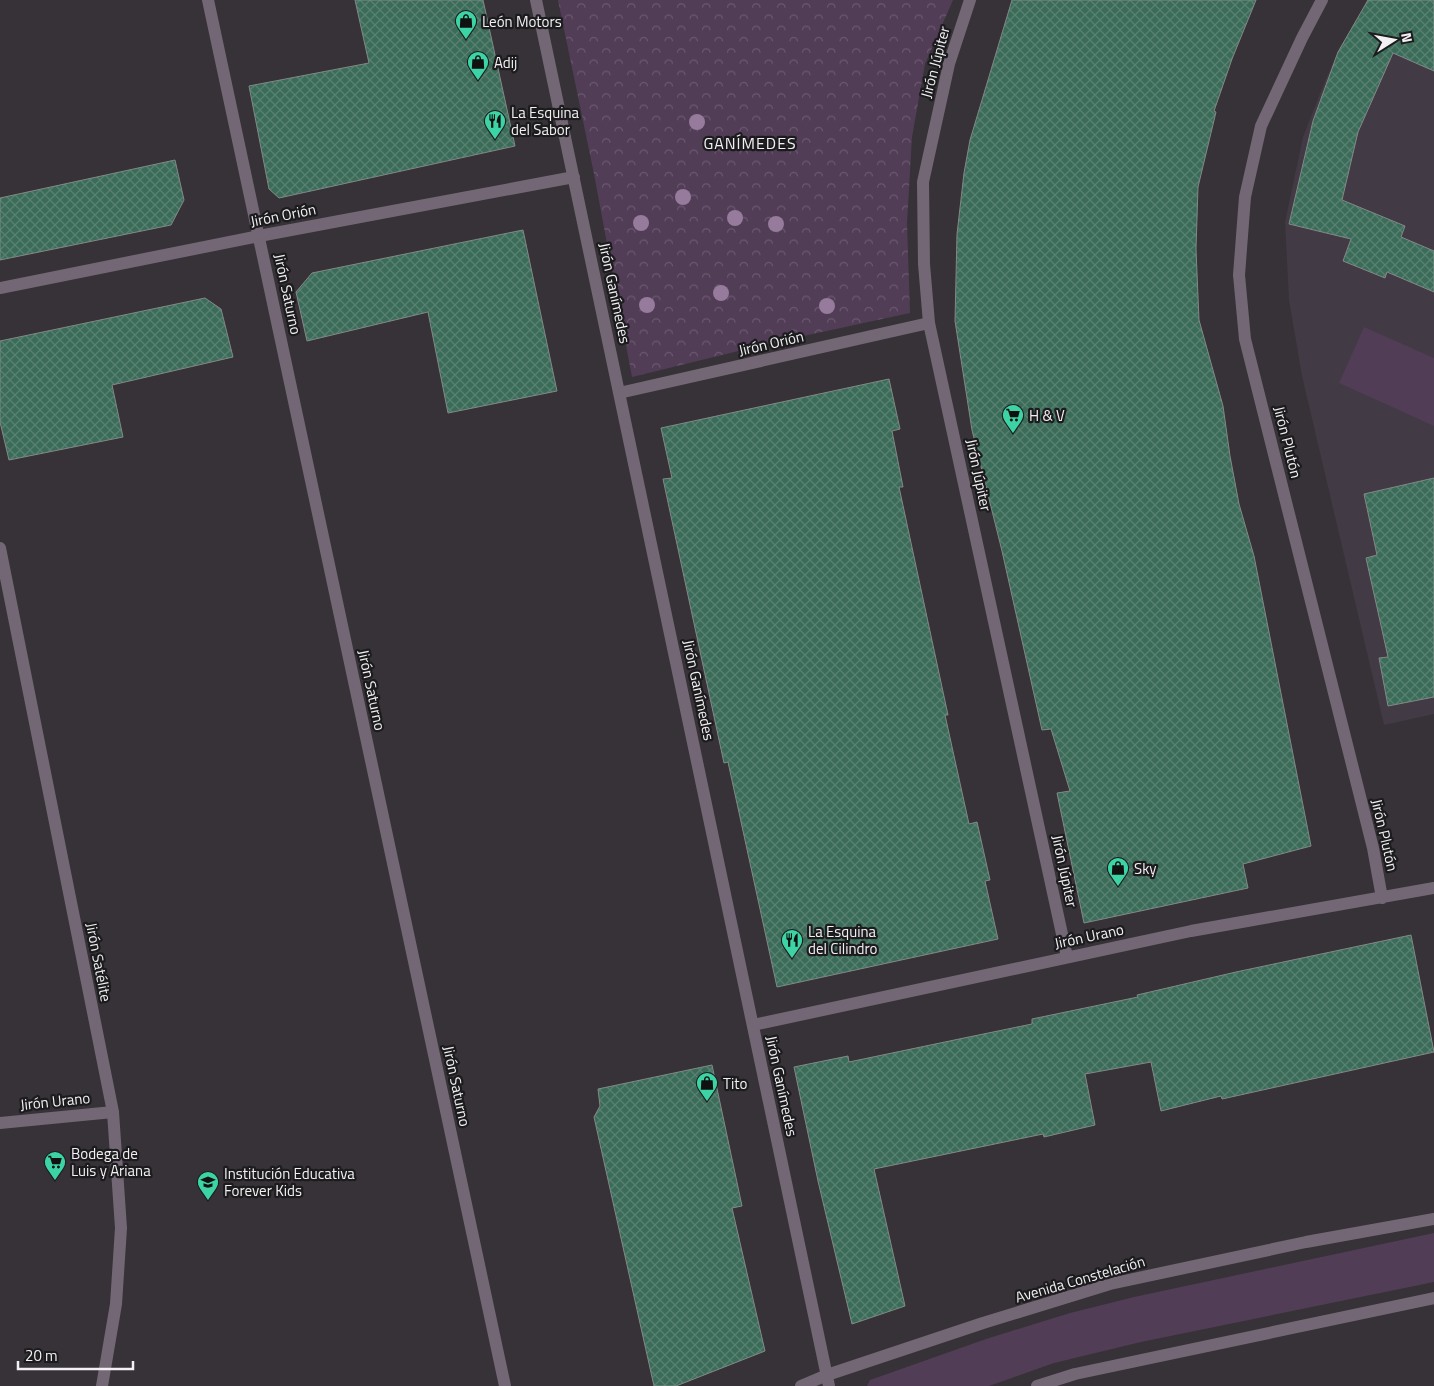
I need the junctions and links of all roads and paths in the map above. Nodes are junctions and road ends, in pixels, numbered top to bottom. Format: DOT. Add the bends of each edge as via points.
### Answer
graph roads {
  1 [pos="208,0"];
  2 [pos="536,0"];
  3 [pos="970,0"];
  4 [pos="1322,0"];
  5 [pos="574,177"];
  6 [pos="259,236"];
  7 [pos="0,288"];
  8 [pos="930,323"];
  9 [pos="620,393"];
  10 [pos="0,548"];
  11 [pos="1434,888"];
  12 [pos="1382,898"];
  13 [pos="1067,957"];
  14 [pos="753,1025"];
  15 [pos="112,1112"];
  16 [pos="0,1123"];
  17 [pos="1434,1219"];
  18 [pos="1434,1298"];
  19 [pos="828,1381"];
  20 [pos="102,1386"];
  21 [pos="505,1386"];
  22 [pos="801,1386"];
  23 [pos="1037,1386"];
  1 -- 6 [label="street, Jirón Saturno"];
  2 -- 5 [label="street, Jirón Ganímedes"];
  3 -- 8 [label="street, Jirón Júpiter" via="948,64 923,182 924,264"];
  4 -- 12 [label="street, Jirón Plutón" via="1261,126 1245,197 1239,275 1245,339"];
  5 -- 6 [label="street, Jirón Orión"];
  5 -- 9 [label="street, Jirón Ganímedes"];
  6 -- 7 [label="street, Jirón Orión"];
  6 -- 21 [label="street, Jirón Saturno"];
  8 -- 9 [label="street, Jirón Orión"];
  8 -- 13 [label="street, Jirón Júpiter"];
  9 -- 14 [label="street, Jirón Ganímedes"];
  10 -- 15 [label="street, Jirón Satélite"];
  11 -- 12 [label="street, Jirón Urano"];
  12 -- 13 [label="street, Jirón Urano" via="1191,931"];
  13 -- 14 [label="street, Jirón Urano"];
  14 -- 19 [label="street, Jirón Ganímedes"];
  15 -- 16 [label="street, Jirón Urano"];
  15 -- 20 [label="street, Jirón Satélite" via="121,1228 116,1304"];
  17 -- 19 [label="street, Avenida Constelación" via="1306,1242 1110,1284 984,1323"];
  18 -- 23 [label="street" via="1074,1374"];
  19 -- 22 [label="street, Avenida Constelación"];
}
